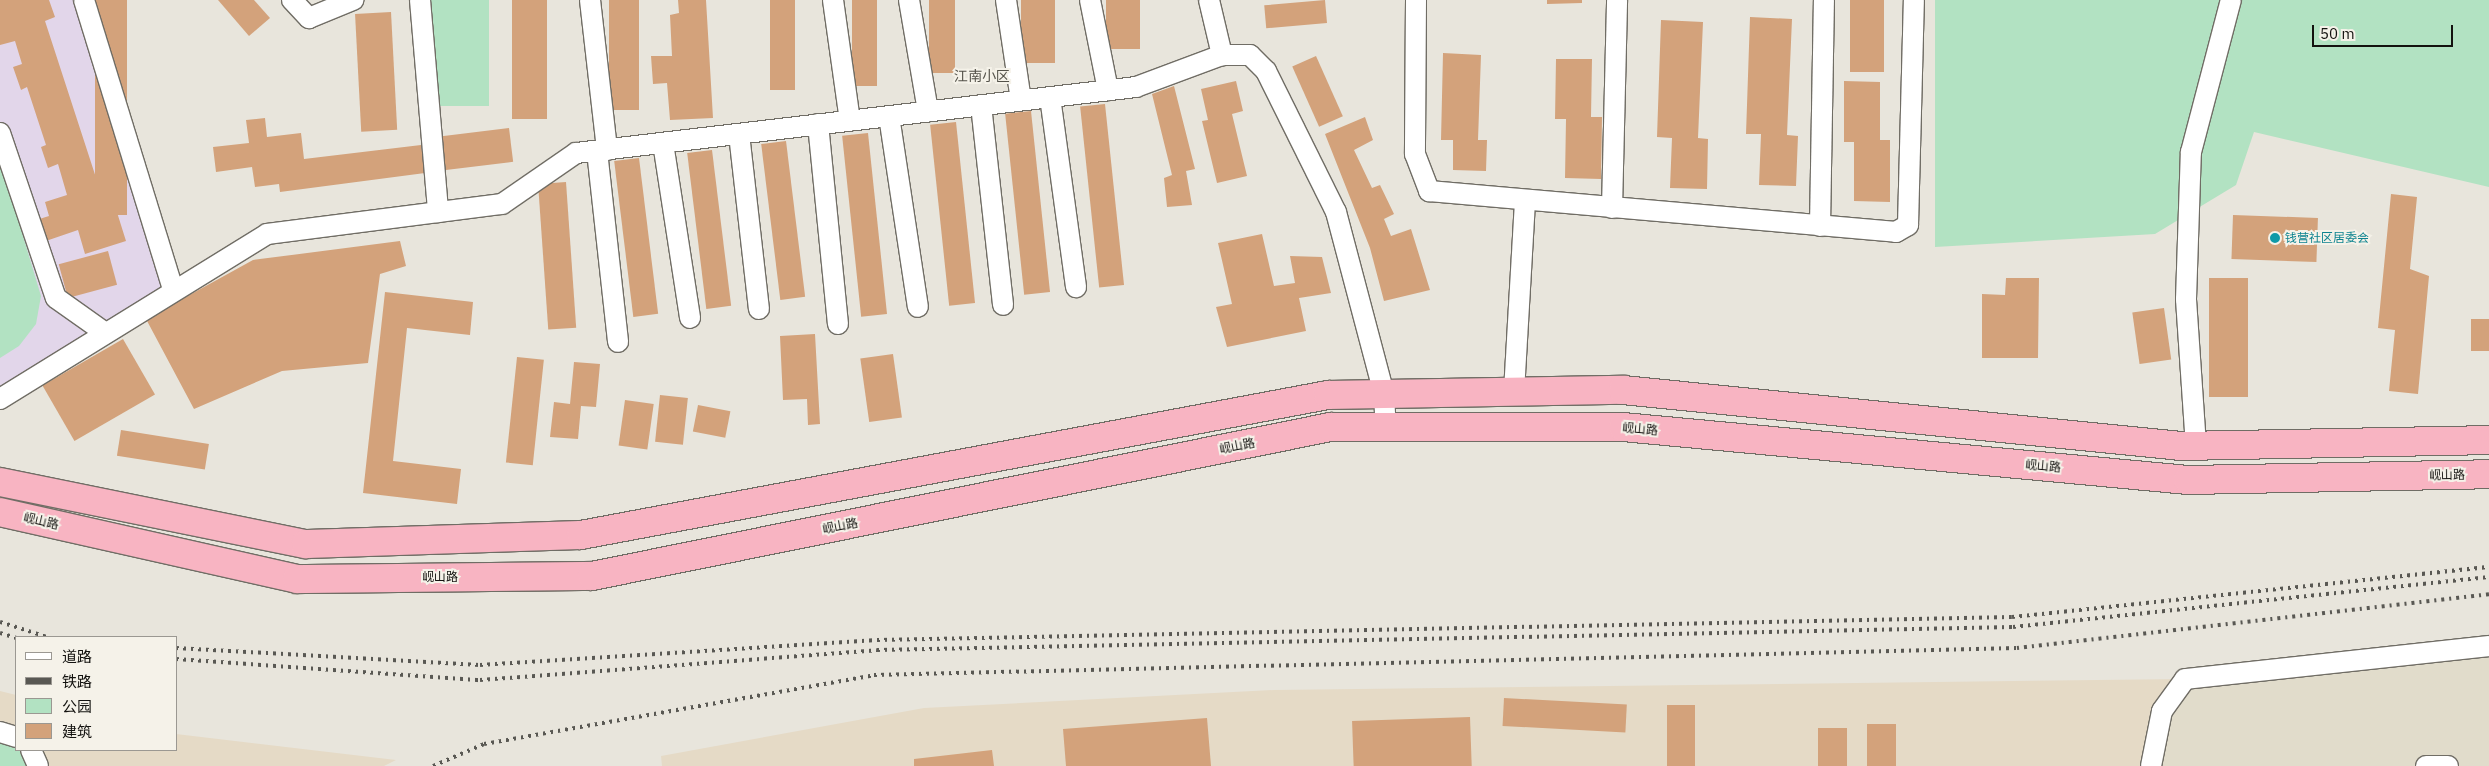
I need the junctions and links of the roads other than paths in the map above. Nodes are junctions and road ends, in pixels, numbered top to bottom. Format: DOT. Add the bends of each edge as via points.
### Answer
graph roads {
  1 [pos="84,0"];
  2 [pos="292,0"];
  3 [pos="354,0"];
  4 [pos="420,0"];
  5 [pos="590,0"];
  6 [pos="833,0"];
  7 [pos="909,0"];
  8 [pos="1006,0"];
  9 [pos="1090,0"];
  10 [pos="1209,0"];
  11 [pos="1416,0"];
  12 [pos="1617,0"];
  13 [pos="1824,0"];
  14 [pos="1914,0"];
  15 [pos="2231,0"];
  16 [pos="1222,55"];
  17 [pos="1108,90"];
  18 [pos="1050,97"];
  19 [pos="1021,100"];
  20 [pos="981,105"];
  21 [pos="928,112"];
  22 [pos="889,116"];
  23 [pos="850,120"];
  24 [pos="818,124"];
  25 [pos="0,133"];
  26 [pos="739,134"];
  27 [pos="663,143"];
  28 [pos="602,150"];
  29 [pos="1525,201"];
  30 [pos="1612,208"];
  31 [pos="438,212"];
  32 [pos="1820,226"];
  33 [pos="1076,286"];
  34 [pos="173,290"];
  35 [pos="1003,305"];
  36 [pos="918,307"];
  37 [pos="759,309"];
  38 [pos="690,318"];
  39 [pos="838,324"];
  40 [pos="104,332"];
  41 [pos="618,342"];
  42 [pos="1514,392"];
  43 [pos="1384,394"];
  44 [pos="0,399"];
  45 [pos="1386,427"];
  46 [pos="2489,440"];
  47 [pos="2196,446"];
  48 [pos="2489,474"];
  49 [pos="0,482"];
  50 [pos="0,512"];
  51 [pos="2489,646"];
  52 [pos="0,732"];
  53 [pos="15,737"];
  54 [pos="31,751"];
  55 [pos="38,766"];
  56 [pos="2151,766"];
  57 [pos="2426,766"];
  58 [pos="2448,766"];
  1 -- 34 [label="street"];
  2 -- 3 [label="street" via="309,18"];
  4 -- 31 [label="street"];
  5 -- 28 [label="street"];
  6 -- 23 [label="street"];
  7 -- 21 [label="street"];
  8 -- 19 [label="street"];
  9 -- 17 [label="street"];
  10 -- 16 [label="street"];
  11 -- 29 [label="street" via="1415,154 1429,191"];
  12 -- 30 [label="street"];
  13 -- 32 [label="street"];
  14 -- 32 [label="street" via="1908,226 1896,232"];
  15 -- 47 [label="street" via="2191,152 2186,298"];
  16 -- 17 [label="street" via="1136,87"];
  16 -- 43 [label="street" via="1250,55 1266,71 1336,212"];
  17 -- 18 [label="street"];
  18 -- 19 [label="street"];
  18 -- 33 [label="street"];
  19 -- 20 [label="street"];
  20 -- 21 [label="street"];
  20 -- 35 [label="street"];
  21 -- 22 [label="street"];
  22 -- 23 [label="street"];
  22 -- 36 [label="street"];
  23 -- 24 [label="street"];
  24 -- 26 [label="street"];
  24 -- 39 [label="street"];
  25 -- 40 [label="street" via="56,298"];
  26 -- 27 [label="street"];
  26 -- 37 [label="street"];
  27 -- 28 [label="street"];
  27 -- 38 [label="street"];
  28 -- 31 [label="street" via="576,153 502,204"];
  28 -- 41 [label="street"];
  29 -- 30 [label="street"];
  29 -- 42 [label="street"];
  30 -- 32 [label="street"];
  31 -- 34 [label="street" via="267,234"];
  34 -- 40 [label="street"];
  40 -- 44 [label="street"];
  42 -- 43 [label="highway"];
  42 -- 47 [label="highway" via="1623,390"];
  43 -- 45 [label="street"];
  43 -- 49 [label="highway" via="1328,395 581,535 306,544"];
  45 -- 48 [label="highway, 岘山路" via="1623,427 2188,480"];
  45 -- 50 [label="highway, 岘山路" via="1330,427 592,576 297,579"];
  46 -- 47 [label="highway"];
  51 -- 56 [label="street" via="2185,679 2162,712"];
  52 -- 53 [label="street"];
  54 -- 55 [label="street"];
  57 -- 58 [label="street"];
}
